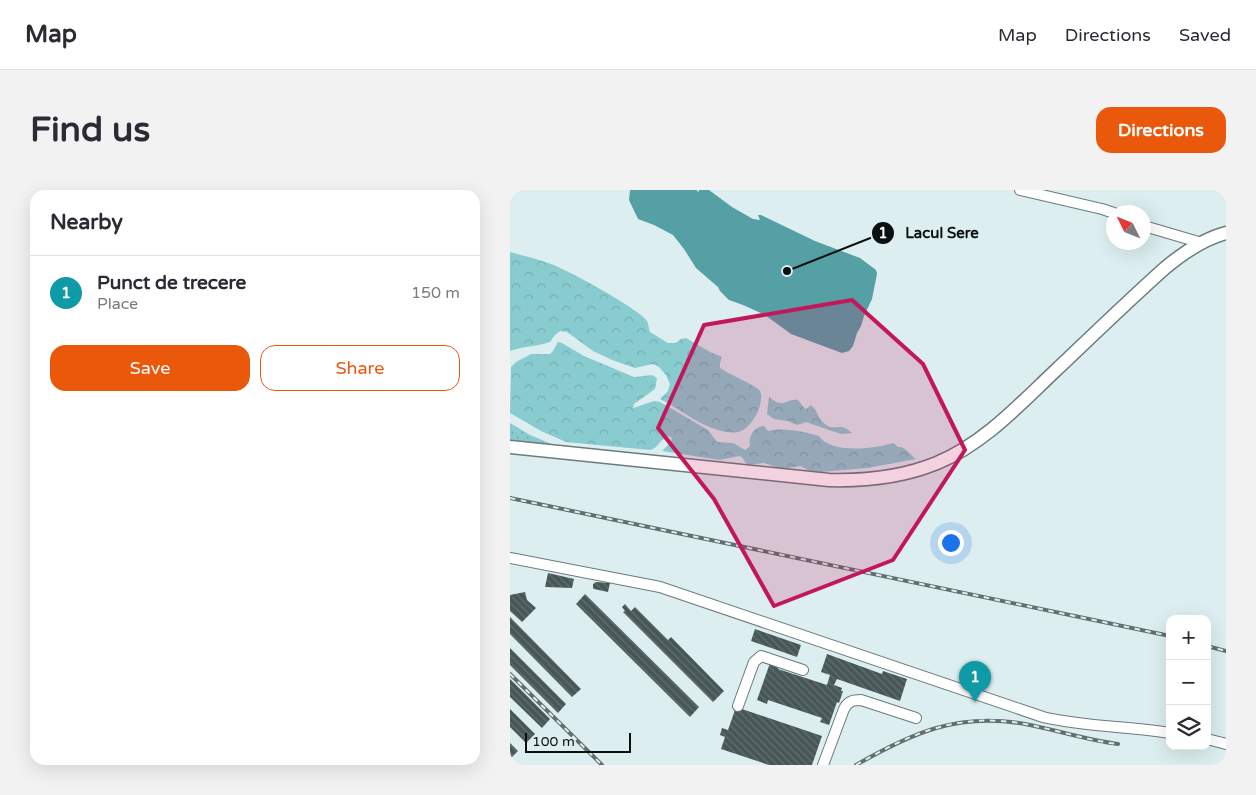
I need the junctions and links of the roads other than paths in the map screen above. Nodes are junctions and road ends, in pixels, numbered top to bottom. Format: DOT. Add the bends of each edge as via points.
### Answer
graph roads {
  1 [pos="1020,190"];
  2 [pos="1106,210"];
  3 [pos="1151,228"];
  4 [pos="1226,232"];
  5 [pos="1202,243"];
  6 [pos="510,447"];
  7 [pos="510,558"];
  8 [pos="803,670"];
  9 [pos="738,706"];
  10 [pos="916,718"];
  11 [pos="1166,733"];
  12 [pos="1211,740"];
  13 [pos="1226,744"];
  14 [pos="823,765"];
  1 -- 2 [label="street"];
  3 -- 5 [label="street"];
  4 -- 5 [label="main road"];
  5 -- 6 [label="main road" via="1165,268 985,434 951,457 921,469 867,480 829,480"];
  7 -- 11 [label="street" via="660,587 1043,717 1099,727"];
  8 -- 9 [label="street" via="761,656 757,658"];
  10 -- 14 [label="street" via="861,700 851,700 846,704"];
  12 -- 13 [label="street"];
}
